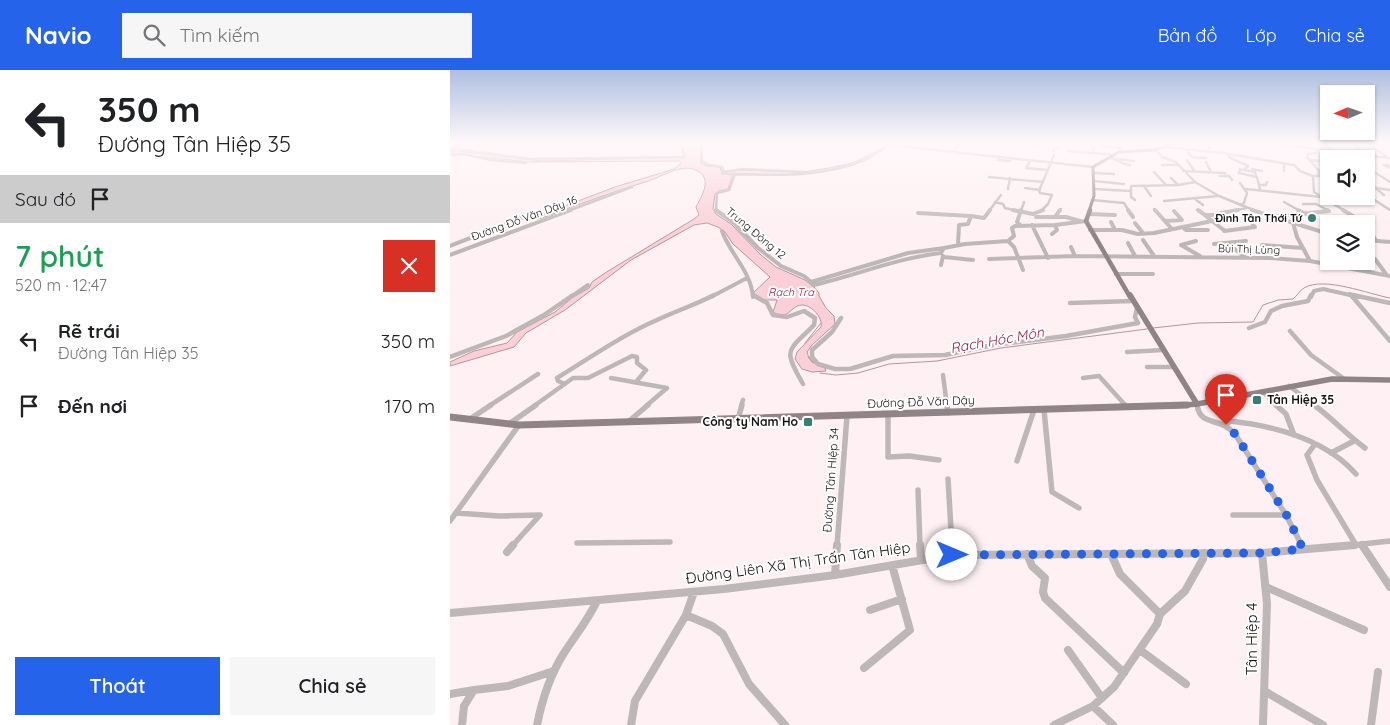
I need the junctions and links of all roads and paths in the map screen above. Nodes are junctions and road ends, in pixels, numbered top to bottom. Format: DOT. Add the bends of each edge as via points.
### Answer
graph roads {
  1 [pos="1094,173"];
  2 [pos="724,174"];
  3 [pos="735,174"];
  4 [pos="811,174"];
  5 [pos="1047,174"];
  6 [pos="1105,174"];
  7 [pos="1114,174"];
  8 [pos="1155,174"];
  9 [pos="1186,174"];
  10 [pos="1214,174"];
  11 [pos="1242,174"];
  12 [pos="1308,174"];
  13 [pos="1377,174"];
  14 [pos="1029,175"];
  15 [pos="1256,176"];
  16 [pos="1313,176"];
  17 [pos="1318,176"];
  18 [pos="989,178"];
  19 [pos="1010,178"];
  20 [pos="1172,178"];
  21 [pos="1026,180"];
  22 [pos="1232,180"];
  23 [pos="1094,181"];
  24 [pos="1043,182"];
  25 [pos="1195,182"];
  26 [pos="1267,182"];
  27 [pos="1390,182"];
  28 [pos="1240,183"];
  29 [pos="1124,184"];
  30 [pos="1166,185"];
  31 [pos="1178,185"];
  32 [pos="1259,185"];
  33 [pos="1144,186"];
  34 [pos="632,187"];
  35 [pos="1025,188"];
  36 [pos="1376,188"];
  37 [pos="1008,189"];
  38 [pos="1246,189"];
  39 [pos="1260,189"];
  40 [pos="1040,190"];
  41 [pos="1094,190"];
  42 [pos="1390,190"];
  43 [pos="1130,191"];
  44 [pos="1001,195"];
  45 [pos="1151,196"];
  46 [pos="1219,196"];
  47 [pos="1320,196"];
  48 [pos="1320,197"];
  49 [pos="1375,198"];
  50 [pos="1195,199"];
  51 [pos="1092,200"];
  52 [pos="1134,200"];
  53 [pos="1375,200"];
  54 [pos="1164,201"];
  55 [pos="995,202"];
  56 [pos="1024,202"];
  57 [pos="1284,202"];
  58 [pos="1303,204"];
  59 [pos="1203,205"];
  60 [pos="1240,205"];
  61 [pos="1335,205"];
  62 [pos="1247,208"];
  63 [pos="1061,209"];
  64 [pos="1154,209"];
  65 [pos="1198,210"];
  66 [pos="1390,210"];
  67 [pos="1020,211"];
  68 [pos="1174,211"];
  69 [pos="918,213"];
  70 [pos="1221,213"];
  71 [pos="1089,214"];
  72 [pos="1306,214"];
  73 [pos="1205,215"];
  74 [pos="1214,215"];
  75 [pos="1353,215"];
  76 [pos="970,216"];
  77 [pos="1114,216"];
  78 [pos="1133,216"];
  79 [pos="524,217"];
  80 [pos="1036,217"];
  81 [pos="1056,217"];
  82 [pos="1276,217"];
  83 [pos="984,218"];
  84 [pos="1080,221"];
  85 [pos="1086,221"];
  86 [pos="1166,221"];
  87 [pos="1212,221"];
  88 [pos="1112,222"];
  89 [pos="1135,223"];
  90 [pos="1293,223"];
  91 [pos="982,224"];
  92 [pos="1020,225"];
  93 [pos="1032,225"];
  94 [pos="1055,225"];
  95 [pos="1253,225"];
  96 [pos="1183,227"];
  97 [pos="1172,229"];
  98 [pos="1090,230"];
  99 [pos="1115,230"];
  100 [pos="1208,230"];
  101 [pos="1224,230"];
  102 [pos="722,231"];
  103 [pos="1320,231"];
  104 [pos="1143,233"];
  105 [pos="1052,234"];
  106 [pos="1228,234"];
  107 [pos="1142,240"];
  108 [pos="1008,241"];
  109 [pos="1196,241"];
  110 [pos="1246,241"];
  111 [pos="1376,241"];
  112 [pos="1390,242"];
  113 [pos="1128,243"];
  114 [pos="1227,243"];
  115 [pos="1214,244"];
  116 [pos="958,245"];
  117 [pos="1262,245"];
  118 [pos="450,246"];
  119 [pos="1071,247"];
  120 [pos="1303,248"];
  121 [pos="943,253"];
  122 [pos="450,255"];
  123 [pos="1075,256"];
  124 [pos="1106,256"];
  125 [pos="1135,256"];
  126 [pos="1154,256"];
  127 [pos="1200,257"];
  128 [pos="1246,257"];
  129 [pos="1048,258"];
  130 [pos="1020,259"];
  131 [pos="1375,259"];
  132 [pos="973,260"];
  133 [pos="989,260"];
  134 [pos="1310,261"];
  135 [pos="941,265"];
  136 [pos="1023,270"];
  137 [pos="1116,274"];
  138 [pos="1153,274"];
  139 [pos="1388,275"];
  140 [pos="747,278"];
  141 [pos="811,282"];
  142 [pos="588,285"];
  143 [pos="1350,294"];
  144 [pos="1132,300"];
  145 [pos="1070,303"];
  146 [pos="1390,303"];
  147 [pos="1137,308"];
  148 [pos="841,318"];
  149 [pos="1249,328"];
  150 [pos="1290,331"];
  151 [pos="1390,341"];
  152 [pos="1163,350"];
  153 [pos="1127,352"];
  154 [pos="450,357"];
  155 [pos="1173,366"];
  156 [pos="1147,367"];
  157 [pos="538,374"];
  158 [pos="943,375"];
  159 [pos="610,378"];
  160 [pos="1083,378"];
  161 [pos="1343,378"];
  162 [pos="1390,380"];
  163 [pos="636,382"];
  164 [pos="565,384"];
  165 [pos="803,384"];
  166 [pos="1289,386"];
  167 [pos="1263,392"];
  168 [pos="743,400"];
  169 [pos="1197,404"];
  170 [pos="1127,408"];
  171 [pos="1034,410"];
  172 [pos="1044,410"];
  173 [pos="948,413"];
  174 [pos="888,415"];
  175 [pos="847,416"];
  176 [pos="451,418"];
  177 [pos="470,419"];
  178 [pos="738,419"];
  179 [pos="628,422"];
  180 [pos="509,424"];
  181 [pos="519,425"];
  182 [pos="1226,425"];
  183 [pos="1294,435"];
  184 [pos="1354,441"];
  185 [pos="1315,444"];
  186 [pos="1365,448"];
  187 [pos="1331,453"];
  188 [pos="939,460"];
  189 [pos="1017,461"];
  190 [pos="1356,474"];
  191 [pos="948,479"];
  192 [pos="918,490"];
  193 [pos="1079,508"];
  194 [pos="456,513"];
  195 [pos="1286,514"];
  196 [pos="1233,515"];
  197 [pos="450,521"];
  198 [pos="1390,541"];
  199 [pos="670,542"];
  200 [pos="577,544"];
  201 [pos="1359,545"];
  202 [pos="1303,549"];
  203 [pos="507,552"];
  204 [pos="1204,553"];
  205 [pos="1262,553"];
  206 [pos="1027,554"];
  207 [pos="1111,554"];
  208 [pos="952,555"];
  209 [pos="921,560"];
  210 [pos="892,565"];
  211 [pos="835,575"];
  212 [pos="1266,587"];
  213 [pos="1390,587"];
  214 [pos="694,592"];
  215 [pos="902,600"];
  216 [pos="597,601"];
  217 [pos="870,610"];
  218 [pos="450,613"];
  219 [pos="1160,614"];
  220 [pos="686,615"];
  221 [pos="1364,630"];
  222 [pos="1068,650"];
  223 [pos="1140,650"];
  224 [pos="864,668"];
  225 [pos="554,671"];
  226 [pos="1378,672"];
  227 [pos="1124,673"];
  228 [pos="1186,684"];
  229 [pos="474,690"];
  230 [pos="1266,692"];
  231 [pos="450,694"];
  232 [pos="1102,698"];
  233 [pos="1093,706"];
  234 [pos="462,725"];
  235 [pos="537,725"];
  236 [pos="631,725"];
  237 [pos="785,725"];
  238 [pos="1054,725"];
  239 [pos="1113,725"];
  240 [pos="1264,725"];
  241 [pos="1323,725"];
  242 [pos="1371,725"];
  1 -- 23 [label="main road"];
  2 -- 3 [label="street"];
  3 -- 4 [label="street"];
  3 -- 141 [label="street, Trung Đông 12" via="729,190 717,193 716,211 733,222 781,266"];
  5 -- 24 [label="street"];
  6 -- 7 [label="street"];
  8 -- 30 [label="street"];
  9 -- 25 [label="street"];
  10 -- 22 [label="street" via="1229,176"];
  11 -- 15 [label="street"];
  12 -- 16 [label="street"];
  13 -- 27 [label="street"];
  14 -- 21 [label="street"];
  15 -- 32 [label="street"];
  16 -- 17 [label="street"];
  16 -- 47 [label="street" via="1314,192"];
  18 -- 19 [label="street"];
  19 -- 21 [label="street"];
  19 -- 37 [label="street"];
  20 -- 31 [label="street"];
  21 -- 24 [label="street"];
  23 -- 29 [label="street"];
  23 -- 41 [label="main road"];
  24 -- 40 [label="street"];
  25 -- 31 [label="street"];
  25 -- 46 [label="street"];
  26 -- 32 [label="street" via="1266,186"];
  28 -- 38 [label="street"];
  30 -- 31 [label="street"];
  30 -- 33 [label="street"];
  32 -- 39 [label="street"];
  33 -- 43 [label="street" via="1131,186"];
  33 -- 45 [label="street"];
  34 -- 122 [label="street, Đường Đỗ Văn Dậy 16"];
  35 -- 40 [label="street"];
  36 -- 42 [label="street"];
  36 -- 49 [label="street" via="1384,195"];
  38 -- 39 [label="street"];
  38 -- 60 [label="street" via="1248,193"];
  39 -- 48 [label="street"];
  40 -- 67 [label="street" via="1040,193 1052,195 1043,212"];
  41 -- 43 [label="street"];
  41 -- 51 [label="main road"];
  43 -- 52 [label="street"];
  44 -- 55 [label="street"];
  46 -- 50 [label="street"];
  46 -- 60 [label="street"];
  50 -- 54 [label="street"];
  50 -- 59 [label="street"];
  51 -- 71 [label="main road"];
  51 -- 78 [label="street" via="1124,203"];
  53 -- 66 [label="street"];
  55 -- 67 [label="street"];
  55 -- 83 [label="street"];
  56 -- 67 [label="street"];
  57 -- 72 [label="street"];
  58 -- 72 [label="street" via="1316,204 1329,211"];
  60 -- 62 [label="street"];
  61 -- 75 [label="street"];
  62 -- 70 [label="street"];
  62 -- 82 [label="street"];
  63 -- 81 [label="street"];
  64 -- 86 [label="street"];
  65 -- 73 [label="street"];
  67 -- 92 [label="street" via="1017,222"];
  68 -- 86 [label="street" via="1182,220"];
  69 -- 76 [label="street"];
  71 -- 77 [label="street"];
  71 -- 85 [label="main road"];
  72 -- 82 [label="street"];
  73 -- 74 [label="street"];
  73 -- 87 [label="street"];
  76 -- 83 [label="street"];
  76 -- 116 [label="street" via="968,224 960,225 956,238"];
  79 -- 118 [label="street"];
  80 -- 81 [label="street"];
  81 -- 84 [label="street"];
  82 -- 90 [label="street"];
  83 -- 91 [label="street"];
  84 -- 85 [label="street"];
  84 -- 94 [label="street"];
  85 -- 98 [label="main road"];
  86 -- 97 [label="street"];
  87 -- 96 [label="street"];
  87 -- 101 [label="street"];
  88 -- 99 [label="street"];
  89 -- 104 [label="street"];
  90 -- 103 [label="street"];
  90 -- 120 [label="street"];
  92 -- 93 [label="street"];
  92 -- 108 [label="street" via="1014,226 1014,236"];
  93 -- 94 [label="street"];
  93 -- 129 [label="street"];
  94 -- 105 [label="street" via="1057,230"];
  95 -- 101 [label="street" via="1255,227"];
  96 -- 97 [label="street"];
  96 -- 100 [label="street" via="1186,230"];
  97 -- 104 [label="street"];
  98 -- 99 [label="street"];
  98 -- 124 [label="main road"];
  99 -- 104 [label="street"];
  101 -- 106 [label="street"];
  102 -- 140 [label="street" via="725,242 742,265"];
  107 -- 126 [label="street"];
  108 -- 116 [label="street"];
  108 -- 130 [label="street"];
  109 -- 127 [label="street" via="1181,244"];
  110 -- 114 [label="street"];
  111 -- 112 [label="street"];
  113 -- 125 [label="street"];
  114 -- 115 [label="street"];
  114 -- 128 [label="street"];
  116 -- 121 [label="street"];
  117 -- 120 [label="street"];
  119 -- 123 [label="street"];
  120 -- 134 [label="street"];
  121 -- 132 [label="street"];
  121 -- 135 [label="street"];
  121 -- 141 [label="street" via="891,258"];
  121 -- 141 [label="street" via="905,260 831,282 814,285"];
  123 -- 124 [label="street, Bùi Thị Lùng"];
  123 -- 129 [label="street, Bùi Thị Lùng"];
  124 -- 125 [label="street, Bùi Thị Lùng"];
  124 -- 137 [label="main road"];
  125 -- 126 [label="street, Bùi Thị Lùng"];
  126 -- 127 [label="street, Bùi Thị Lùng"];
  127 -- 128 [label="street, Bùi Thị Lùng"];
  128 -- 134 [label="street, Bùi Thị Lùng"];
  129 -- 130 [label="street, Bùi Thị Lùng"];
  130 -- 133 [label="street, Bùi Thị Lùng"];
  130 -- 136 [label="street"];
  131 -- 139 [label="street"];
  134 -- 139 [label="street, Bùi Thị Lùng"];
  137 -- 138 [label="street"];
  137 -- 144 [label="main road"];
  140 -- 164 [label="street" via="619,339 557,378"];
  140 -- 165 [label="street" via="753,286 753,297 767,303 773,315 787,317 804,312 815,318 814,325 797,340 790,352 791,363"];
  142 -- 154 [label="street" via="506,336"];
  143 -- 146 [label="street"];
  143 -- 149 [label="street" via="1323,289 1314,291 1308,301 1271,311 1265,322"];
  143 -- 151 [label="street"];
  144 -- 145 [label="street"];
  144 -- 147 [label="main road"];
  147 -- 148 [label="street" via="1135,317 1138,323 1066,336 1011,342 945,355 893,356 850,369 818,364 812,357 812,350 831,335"];
  147 -- 152 [label="main road"];
  150 -- 161 [label="street" via="1311,355"];
  152 -- 153 [label="street"];
  152 -- 155 [label="main road"];
  155 -- 156 [label="street"];
  155 -- 169 [label="main road"];
  157 -- 177 [label="street"];
  158 -- 173 [label="street"];
  159 -- 163 [label="street"];
  160 -- 170 [label="street" via="1100,376"];
  161 -- 162 [label="main road, Đường Đỗ Văn Dậy"];
  161 -- 166 [label="main road, Đường Đỗ Văn Dậy"];
  163 -- 164 [label="street" via="646,370 634,356 588,378 575,378"];
  163 -- 179 [label="street" via="666,388"];
  164 -- 180 [label="street"];
  166 -- 167 [label="main road, Đường Đỗ Văn Dậy"];
  166 -- 184 [label="street" via="1329,416"];
  167 -- 169 [label="main road, Đường Đỗ Văn Dậy"];
  167 -- 183 [label="street" via="1286,414"];
  168 -- 178 [label="street"];
  169 -- 170 [label="main road, Đường Đỗ Văn Dậy"];
  169 -- 182 [label="street" via="1197,409 1209,422"];
  170 -- 172 [label="main road, Đường Đỗ Văn Dậy"];
  171 -- 172 [label="main road, Đường Đỗ Văn Dậy"];
  171 -- 173 [label="main road, Đường Đỗ Văn Dậy"];
  171 -- 189 [label="street"];
  172 -- 193 [label="street" via="1052,492"];
  173 -- 174 [label="main road, Đường Đỗ Văn Dậy"];
  174 -- 175 [label="main road, Đường Đỗ Văn Dậy"];
  174 -- 188 [label="street" via="888,457"];
  175 -- 178 [label="main road, Đường Đỗ Văn Dậy"];
  175 -- 211 [label="street, Đường Tân Hiệp 34"];
  176 -- 177 [label="main road, Đường Đỗ Văn Dậy"];
  177 -- 180 [label="main road, Đường Đỗ Văn Dậy"];
  178 -- 179 [label="main road, Đường Đỗ Văn Dậy"];
  179 -- 181 [label="main road, Đường Đỗ Văn Dậy"];
  180 -- 181 [label="main road, Đường Đỗ Văn Dậy"];
  181 -- 194 [label="street"];
  182 -- 183 [label="street" via="1230,421 1248,422"];
  182 -- 195 [label="street"];
  183 -- 185 [label="street"];
  184 -- 186 [label="street"];
  184 -- 187 [label="street"];
  185 -- 187 [label="street"];
  185 -- 201 [label="street" via="1307,455 1317,480"];
  187 -- 190 [label="street" via="1346,462"];
  191 -- 208 [label="street"];
  192 -- 209 [label="street"];
  194 -- 197 [label="street"];
  194 -- 203 [label="street" via="540,515"];
  195 -- 196 [label="street"];
  195 -- 202 [label="street"];
  198 -- 201 [label="street, Đường Liên Xã Thị Trấn Tân Hiệp"];
  199 -- 200 [label="street"];
  201 -- 202 [label="street, Đường Liên Xã Thị Trấn Tân Hiệp"];
  201 -- 213 [label="street"];
  202 -- 205 [label="street, Đường Liên Xã Thị Trấn Tân Hiệp"];
  204 -- 205 [label="street, Đường Liên Xã Thị Trấn Tân Hiệp"];
  204 -- 207 [label="street, Đường Liên Xã Thị Trấn Tân Hiệp"];
  204 -- 219 [label="street" via="1185,591"];
  205 -- 212 [label="street, Tân Hiệp 4"];
  206 -- 207 [label="street, Đường Liên Xã Thị Trấn Tân Hiệp"];
  206 -- 208 [label="street, Đường Liên Xã Thị Trấn Tân Hiệp"];
  206 -- 227 [label="street" via="1032,566 1045,578 1042,592 1045,598"];
  207 -- 219 [label="street" via="1120,574"];
  208 -- 209 [label="street, Đường Liên Xã Thị Trấn Tân Hiệp"];
  209 -- 210 [label="street, Đường Liên Xã Thị Trấn Tân Hiệp"];
  210 -- 211 [label="street, Đường Liên Xã Thị Trấn Tân Hiệp"];
  210 -- 215 [label="street"];
  211 -- 214 [label="street, Đường Liên Xã Thị Trấn Tân Hiệp"];
  212 -- 221 [label="street"];
  212 -- 230 [label="street, Tân Hiệp 4"];
  214 -- 216 [label="street, Đường Liên Xã Thị Trấn Tân Hiệp"];
  214 -- 220 [label="street"];
  215 -- 217 [label="street"];
  215 -- 224 [label="street" via="910,630"];
  216 -- 218 [label="street, Đường Liên Xã Thị Trấn Tân Hiệp"];
  216 -- 225 [label="street"];
  219 -- 223 [label="street"];
  220 -- 236 [label="street" via="635,701"];
  220 -- 237 [label="street" via="723,634 750,684"];
  222 -- 232 [label="street"];
  223 -- 227 [label="street"];
  223 -- 228 [label="street"];
  225 -- 229 [label="street" via="508,686"];
  225 -- 235 [label="street" via="541,703"];
  226 -- 242 [label="street"];
  227 -- 232 [label="street"];
  229 -- 231 [label="street"];
  229 -- 234 [label="street" via="464,706"];
  230 -- 240 [label="street, Tân Hiệp 4"];
  230 -- 241 [label="street"];
  232 -- 233 [label="street"];
  233 -- 238 [label="street"];
  233 -- 239 [label="street"];
}
